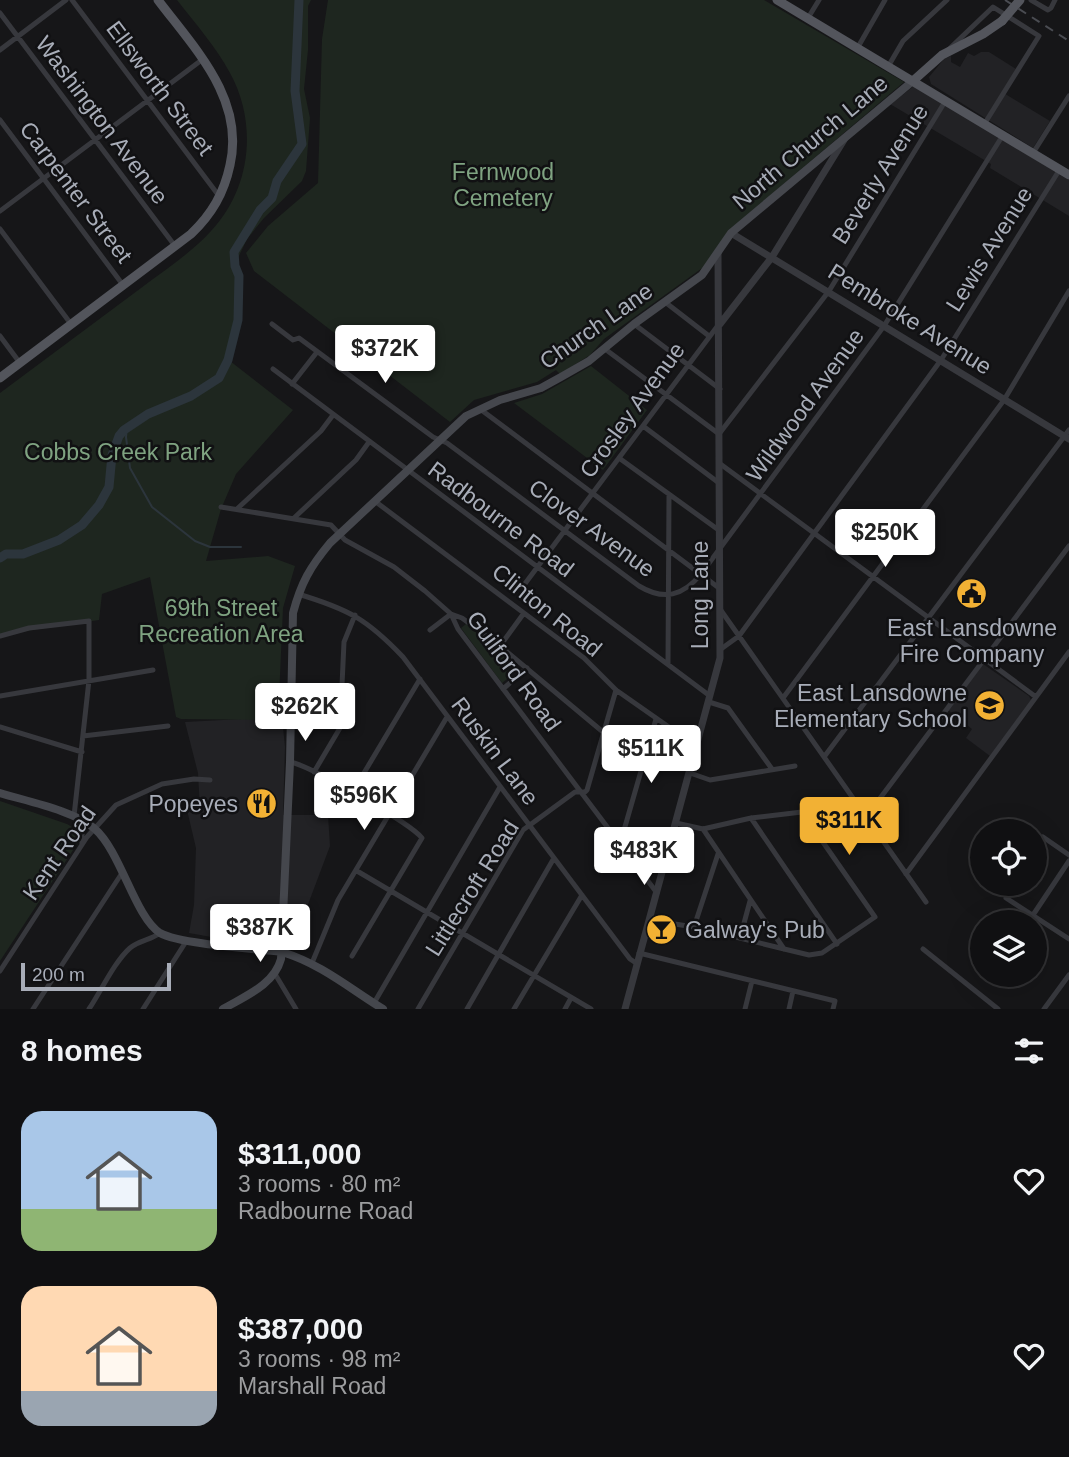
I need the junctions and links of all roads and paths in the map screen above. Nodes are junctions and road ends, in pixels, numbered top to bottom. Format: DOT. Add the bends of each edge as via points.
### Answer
graph roads {
  1 [pos="66,0"];
  2 [pos="72,0"];
  3 [pos="158,0"];
  4 [pos="777,0"];
  5 [pos="819,0"];
  6 [pos="885,0"];
  7 [pos="947,0"];
  8 [pos="1020,0"];
  9 [pos="1055,0"];
  10 [pos="1032,1"];
  11 [pos="0,13"];
  12 [pos="808,18"];
  13 [pos="18,37"];
  14 [pos="858,47"];
  15 [pos="0,50"];
  16 [pos="945,54"];
  17 [pos="203,59"];
  18 [pos="889,65"];
  19 [pos="914,80"];
  20 [pos="1069,96"];
  21 [pos="946,100"];
  22 [pos="146,101"];
  23 [pos="0,120"];
  24 [pos="985,123"];
  25 [pos="1003,135"];
  26 [pos="846,137"];
  27 [pos="95,140"];
  28 [pos="1033,153"];
  29 [pos="1060,169"];
  30 [pos="1069,175"];
  31 [pos="43,179"];
  32 [pos="220,198"];
  33 [pos="0,211"];
  34 [pos="0,229"];
  35 [pos="731,233"];
  36 [pos="175,247"];
  37 [pos="718,253"];
  38 [pos="772,257"];
  39 [pos="123,285"];
  40 [pos="829,291"];
  41 [pos="1069,291"];
  42 [pos="665,302"];
  43 [pos="71,324"];
  44 [pos="272,324"];
  45 [pos="634,324"];
  46 [pos="719,324"];
  47 [pos="884,326"];
  48 [pos="0,336"];
  49 [pos="709,336"];
  50 [pos="606,349"];
  51 [pos="317,352"];
  52 [pos="942,360"];
  53 [pos="20,363"];
  54 [pos="687,364"];
  55 [pos="273,369"];
  56 [pos="0,377"];
  57 [pos="292,384"];
  58 [pos="720,388"];
  59 [pos="666,394"];
  60 [pos="1003,400"];
  61 [pos="480,409"];
  62 [pos="333,415"];
  63 [pos="643,426"];
  64 [pos="719,434"];
  65 [pos="1068,435"];
  66 [pos="441,440"];
  67 [pos="369,442"];
  68 [pos="619,458"];
  69 [pos="719,463"];
  70 [pos="408,471"];
  71 [pos="719,483"];
  72 [pos="592,494"];
  73 [pos="761,494"];
  74 [pos="669,496"];
  75 [pos="376,502"];
  76 [pos="221,507"];
  77 [pos="237,509"];
  78 [pos="295,518"];
  79 [pos="565,530"];
  80 [pos="720,531"];
  81 [pos="814,533"];
  82 [pos="339,535"];
  83 [pos="1069,545"];
  84 [pos="720,550"];
  85 [pos="669,551"];
  86 [pos="537,568"];
  87 [pos="701,574"];
  88 [pos="874,577"];
  89 [pos="524,585"];
  90 [pos="719,588"];
  91 [pos="298,594"];
  92 [pos="669,596"];
  93 [pos="720,609"];
  94 [pos="524,613"];
  95 [pos="451,614"];
  96 [pos="355,615"];
  97 [pos="929,618"];
  98 [pos="430,630"];
  99 [pos="0,636"];
  100 [pos="739,636"];
  101 [pos="500,646"];
  102 [pos="721,649"];
  103 [pos="1069,652"];
  104 [pos="985,659"];
  105 [pos="668,664"];
  106 [pos="527,668"];
  107 [pos="153,670"];
  108 [pos="419,679"];
  109 [pos="89,680"];
  110 [pos="503,689"];
  111 [pos="616,690"];
  112 [pos="0,696"];
  113 [pos="1036,696"];
  114 [pos="783,698"];
  115 [pos="710,699"];
  116 [pos="447,717"];
  117 [pos="656,719"];
  118 [pos="168,726"];
  119 [pos="0,727"];
  120 [pos="603,732"];
  121 [pos="83,736"];
  122 [pos="696,746"];
  123 [pos="82,751"];
  124 [pos="824,757"];
  125 [pos="290,762"];
  126 [pos="795,766"];
  127 [pos="772,769"];
  128 [pos="314,772"];
  129 [pos="690,773"];
  130 [pos="210,780"];
  131 [pos="500,787"];
  132 [pos="0,793"];
  133 [pos="352,793"];
  134 [pos="582,793"];
  135 [pos="389,815"];
  136 [pos="74,816"];
  137 [pos="866,817"];
  138 [pos="751,818"];
  139 [pos="676,823"];
  140 [pos="530,826"];
  141 [pos="95,828"];
  142 [pos="703,829"];
  143 [pos="1047,840"];
  144 [pos="82,844"];
  145 [pos="620,845"];
  146 [pos="718,854"];
  147 [pos="1069,855"];
  148 [pos="630,857"];
  149 [pos="554,858"];
  150 [pos="1069,861"];
  151 [pos="664,866"];
  152 [pos="357,871"];
  153 [pos="122,873"];
  154 [pos="906,874"];
  155 [pos="391,892"];
  156 [pos="657,893"];
  157 [pos="582,895"];
  158 [pos="1006,898"];
  159 [pos="750,901"];
  160 [pos="926,902"];
  161 [pos="1025,910"];
  162 [pos="1036,910"];
  163 [pos="426,912"];
  164 [pos="649,920"];
  165 [pos="1047,925"];
  166 [pos="694,927"];
  167 [pos="462,932"];
  168 [pos="160,933"];
  169 [pos="740,938"];
  170 [pos="187,940"];
  171 [pos="1069,940"];
  172 [pos="837,944"];
  173 [pos="784,949"];
  174 [pos="923,949"];
  175 [pos="282,952"];
  176 [pos="354,953"];
  177 [pos="499,953"];
  178 [pos="639,953"];
  179 [pos="312,963"];
  180 [pos="636,963"];
  181 [pos="0,971"];
  182 [pos="275,974"];
  183 [pos="533,975"];
  184 [pos="1069,975"];
  185 [pos="752,981"];
  186 [pos="1067,983"];
  187 [pos="793,991"];
  188 [pos="571,998"];
  189 [pos="374,1003"];
  190 [pos="33,1009"];
  191 [pos="89,1009"];
  192 [pos="143,1009"];
  193 [pos="223,1009"];
  194 [pos="296,1009"];
  195 [pos="383,1009"];
  196 [pos="418,1009"];
  197 [pos="467,1009"];
  198 [pos="514,1009"];
  199 [pos="565,1009"];
  200 [pos="592,1009"];
  201 [pos="625,1009"];
  202 [pos="745,1009"];
  203 [pos="789,1009"];
  204 [pos="833,1009"];
  205 [pos="998,1009"];
  206 [pos="1044,1009"];
  1 -- 13 [label="street"];
  2 -- 22 [label="street, Ellsworth Street"];
  3 -- 17 [label="main road"];
  4 -- 12 [label="main road"];
  5 -- 12 [label="street"];
  6 -- 14 [label="street"];
  7 -- 18 [label="street" via="906,38"];
  8 -- 16 [label="main road, bridge" via="1002,21"];
  9 -- 10 [label="street" via="1048,10"];
  11 -- 13 [label="street, Washington Avenue"];
  12 -- 14 [label="main road"];
  13 -- 15 [label="street"];
  13 -- 27 [label="street, Washington Avenue"];
  14 -- 18 [label="main road"];
  16 -- 19 [label="main road"];
  16 -- 24 [label="street" via="993,7 1039,36"];
  17 -- 22 [label="street"];
  17 -- 32 [label="main road" via="223,93 233,127 231,160"];
  18 -- 19 [label="main road"];
  19 -- 21 [label="main road"];
  19 -- 26 [label="main road, North Church Lane"];
  20 -- 28 [label="street"];
  21 -- 24 [label="main road"];
  21 -- 40 [label="street, Beverly Avenue"];
  22 -- 27 [label="street"];
  22 -- 32 [label="street, Ellsworth Street"];
  23 -- 31 [label="street, Carpenter Street"];
  24 -- 25 [label="main road"];
  25 -- 28 [label="main road"];
  25 -- 47 [label="street, Wildwood Avenue"];
  26 -- 35 [label="main road, North Church Lane"];
  26 -- 38 [label="street"];
  27 -- 31 [label="street"];
  27 -- 36 [label="street, Washington Avenue"];
  28 -- 29 [label="main road"];
  29 -- 30 [label="main road"];
  29 -- 52 [label="street, Lewis Avenue"];
  31 -- 33 [label="street"];
  31 -- 39 [label="street, Carpenter Street"];
  32 -- 36 [label="main road" via="201,225"];
  34 -- 43 [label="street"];
  35 -- 37 [label="main road, Church Lane"];
  35 -- 38 [label="street, Pembroke Avenue"];
  36 -- 39 [label="main road"];
  37 -- 42 [label="main road, Church Lane" via="701,276"];
  37 -- 46 [label="street, Long Lane"];
  38 -- 40 [label="street, Pembroke Avenue"];
  38 -- 46 [label="street"];
  39 -- 43 [label="main road"];
  40 -- 47 [label="street, Pembroke Avenue"];
  40 -- 64 [label="street, Beverly Avenue"];
  41 -- 60 [label="street"];
  42 -- 45 [label="main road, Church Lane"];
  42 -- 49 [label="street"];
  43 -- 53 [label="main road"];
  44 -- 51 [label="street, Clover Avenue"];
  45 -- 50 [label="main road, Church Lane"];
  45 -- 54 [label="street"];
  46 -- 49 [label="street, Crosley Avenue"];
  46 -- 58 [label="street, Long Lane"];
  47 -- 52 [label="street, Pembroke Avenue"];
  47 -- 73 [label="street, Wildwood Avenue"];
  48 -- 53 [label="street"];
  49 -- 54 [label="street, Crosley Avenue"];
  50 -- 59 [label="street"];
  50 -- 61 [label="main road, Church Lane" via="541,388"];
  51 -- 57 [label="street"];
  51 -- 66 [label="street, Clover Avenue"];
  52 -- 60 [label="street, Pembroke Avenue"];
  52 -- 81 [label="street, Lewis Avenue"];
  53 -- 56 [label="main road"];
  54 -- 58 [label="street"];
  54 -- 59 [label="street, Crosley Avenue"];
  55 -- 57 [label="street, Radbourne Road"];
  57 -- 62 [label="street, Radbourne Road"];
  58 -- 64 [label="street, Long Lane"];
  59 -- 63 [label="street, Crosley Avenue"];
  59 -- 64 [label="street"];
  60 -- 65 [label="street, Pembroke Avenue"];
  60 -- 88 [label="street"];
  61 -- 66 [label="main road, Church Lane"];
  61 -- 72 [label="street"];
  62 -- 67 [label="street, Radbourne Road"];
  62 -- 77 [label="street"];
  63 -- 68 [label="street, Crosley Avenue"];
  63 -- 71 [label="street"];
  64 -- 69 [label="street, Long Lane"];
  65 -- 97 [label="street"];
  66 -- 70 [label="main road, Church Lane"];
  66 -- 79 [label="street, Clover Avenue"];
  67 -- 70 [label="street, Radbourne Road"];
  67 -- 78 [label="street"];
  68 -- 72 [label="street, Crosley Avenue"];
  68 -- 74 [label="street"];
  69 -- 71 [label="street, Long Lane"];
  69 -- 73 [label="street"];
  70 -- 75 [label="main road, Church Lane"];
  70 -- 86 [label="street, Radbourne Road"];
  71 -- 80 [label="street, Long Lane"];
  72 -- 79 [label="street, Crosley Avenue"];
  72 -- 85 [label="street"];
  73 -- 81 [label="street"];
  73 -- 84 [label="street, Wildwood Avenue"];
  74 -- 80 [label="street"];
  74 -- 85 [label="street"];
  75 -- 82 [label="main road, Church Lane"];
  75 -- 94 [label="street, Clinton Road"];
  76 -- 77 [label="street, Guilford Road"];
  77 -- 78 [label="street, Guilford Road"];
  78 -- 82 [label="street, Guilford Road" via="331,525"];
  79 -- 86 [label="street, Crosley Avenue"];
  79 -- 92 [label="street, Clover Avenue" via="639,586"];
  80 -- 84 [label="street, Long Lane"];
  81 -- 88 [label="street"];
  81 -- 100 [label="street, Lewis Avenue"];
  82 -- 91 [label="main road, Church Lane" via="310,566"];
  82 -- 95 [label="street, Guilford Road" via="394,567"];
  83 -- 104 [label="street"];
  84 -- 87 [label="street, Clover Avenue"];
  84 -- 90 [label="street, Long Lane"];
  85 -- 87 [label="street"];
  85 -- 92 [label="street"];
  86 -- 89 [label="street, Crosley Avenue"];
  86 -- 105 [label="street, Radbourne Road"];
  87 -- 90 [label="street"];
  87 -- 92 [label="street, Clover Avenue" via="688,588"];
  88 -- 97 [label="street"];
  88 -- 114 [label="street"];
  90 -- 93 [label="street, Long Lane"];
  91 -- 96 [label="street, Ruskin Lane"];
  91 -- 125 [label="main road, Church Lane" via="293,613"];
  92 -- 105 [label="street"];
  93 -- 100 [label="street"];
  93 -- 102 [label="street, Long Lane"];
  94 -- 101 [label="street"];
  94 -- 111 [label="street, Clinton Road" via="584,658"];
  95 -- 98 [label="street"];
  95 -- 101 [label="street"];
  95 -- 110 [label="street, Guilford Road"];
  96 -- 108 [label="street, Ruskin Lane" via="388,641"];
  96 -- 128 [label="street" via="344,642 340,728"];
  97 -- 104 [label="street"];
  97 -- 124 [label="street"];
  99 -- 109 [label="street" via="89,621"];
  100 -- 102 [label="street, Lewis Avenue"];
  100 -- 114 [label="street"];
  101 -- 106 [label="street"];
  102 -- 115 [label="street, Long Lane"];
  103 -- 113 [label="street"];
  104 -- 113 [label="street"];
  104 -- 137 [label="street"];
  105 -- 115 [label="street, Radbourne Road"];
  106 -- 110 [label="street"];
  106 -- 120 [label="street"];
  107 -- 109 [label="street"];
  108 -- 116 [label="street, Ruskin Lane"];
  108 -- 133 [label="street"];
  109 -- 112 [label="street"];
  109 -- 121 [label="street"];
  110 -- 134 [label="street, Guilford Road"];
  111 -- 117 [label="street, Clinton Road"];
  111 -- 120 [label="street"];
  113 -- 154 [label="street"];
  114 -- 124 [label="street"];
  115 -- 122 [label="street, Long Lane"];
  115 -- 127 [label="street, Radbourne Road" via="728,708"];
  116 -- 131 [label="street, Ruskin Lane"];
  116 -- 135 [label="street"];
  117 -- 122 [label="street, Clinton Road"];
  117 -- 145 [label="street"];
  118 -- 121 [label="street"];
  119 -- 123 [label="street"];
  120 -- 134 [label="street" via="587,790"];
  121 -- 123 [label="street"];
  122 -- 129 [label="street, Long Lane"];
  123 -- 136 [label="street"];
  124 -- 137 [label="street"];
  125 -- 128 [label="street"];
  125 -- 175 [label="main road, Church Lane"];
  126 -- 127 [label="street"];
  127 -- 129 [label="street" via="710,780"];
  128 -- 133 [label="street"];
  129 -- 139 [label="street, Long Lane"];
  130 -- 141 [label="street, Kent Road" via="162,784 116,805"];
  131 -- 140 [label="street, Ruskin Lane"];
  131 -- 163 [label="street"];
  132 -- 136 [label="main road"];
  133 -- 135 [label="street"];
  134 -- 140 [label="street, Littlecroft Road" via="575,792"];
  134 -- 145 [label="street, Guilford Road"];
  135 -- 152 [label="street"];
  135 -- 155 [label="street" via="422,838"];
  136 -- 141 [label="main road"];
  136 -- 144 [label="street"];
  137 -- 154 [label="street"];
  138 -- 142 [label="street"];
  138 -- 172 [label="street"];
  138 -- 172 [label="street" via="802,812 875,917"];
  139 -- 142 [label="street"];
  139 -- 151 [label="street, Long Lane"];
  140 -- 149 [label="street, Ruskin Lane"];
  140 -- 167 [label="street, Littlecroft Road" via="523,830"];
  141 -- 144 [label="street, Kent Road"];
  141 -- 153 [label="main road" via="110,846"];
  142 -- 146 [label="street"];
  143 -- 147 [label="street"];
  144 -- 181 [label="street, Kent Road"];
  145 -- 148 [label="street, Guilford Road"];
  146 -- 159 [label="street"];
  146 -- 166 [label="street"];
  148 -- 151 [label="street"];
  148 -- 156 [label="street, Guilford Road"];
  149 -- 157 [label="street, Ruskin Lane"];
  149 -- 177 [label="street"];
  150 -- 162 [label="street"];
  151 -- 156 [label="street, Long Lane"];
  152 -- 155 [label="street"];
  152 -- 179 [label="street" via="329,918"];
  153 -- 168 [label="main road"];
  153 -- 190 [label="street"];
  154 -- 160 [label="street"];
  155 -- 163 [label="street"];
  155 -- 176 [label="street"];
  156 -- 164 [label="street, Long Lane"];
  157 -- 180 [label="street, Ruskin Lane"];
  157 -- 183 [label="street"];
  158 -- 161 [label="street"];
  159 -- 169 [label="street"];
  159 -- 173 [label="street"];
  163 -- 167 [label="street"];
  163 -- 189 [label="street"];
  164 -- 166 [label="street"];
  164 -- 178 [label="street, Long Lane"];
  165 -- 171 [label="street"];
  166 -- 169 [label="street"];
  167 -- 177 [label="street"];
  167 -- 196 [label="street, Littlecroft Road"];
  168 -- 170 [label="main road"];
  168 -- 191 [label="street" via="125,953"];
  169 -- 173 [label="street"];
  170 -- 175 [label="main road"];
  170 -- 192 [label="street"];
  172 -- 173 [label="street" via="809,955"];
  174 -- 205 [label="street"];
  175 -- 179 [label="main road"];
  175 -- 182 [label="main road, Church Lane"];
  177 -- 183 [label="street"];
  177 -- 197 [label="street"];
  178 -- 180 [label="street, Long Lane"];
  178 -- 185 [label="street"];
  179 -- 189 [label="main road"];
  180 -- 201 [label="street, Long Lane"];
  182 -- 193 [label="main road"];
  182 -- 194 [label="street"];
  183 -- 188 [label="street"];
  183 -- 198 [label="street"];
  184 -- 186 [label="street"];
  185 -- 187 [label="street"];
  185 -- 202 [label="street"];
  186 -- 206 [label="street"];
  187 -- 203 [label="street"];
  187 -- 204 [label="street" via="835,1001"];
  188 -- 199 [label="street"];
  188 -- 200 [label="street"];
  189 -- 195 [label="main road"];
}
